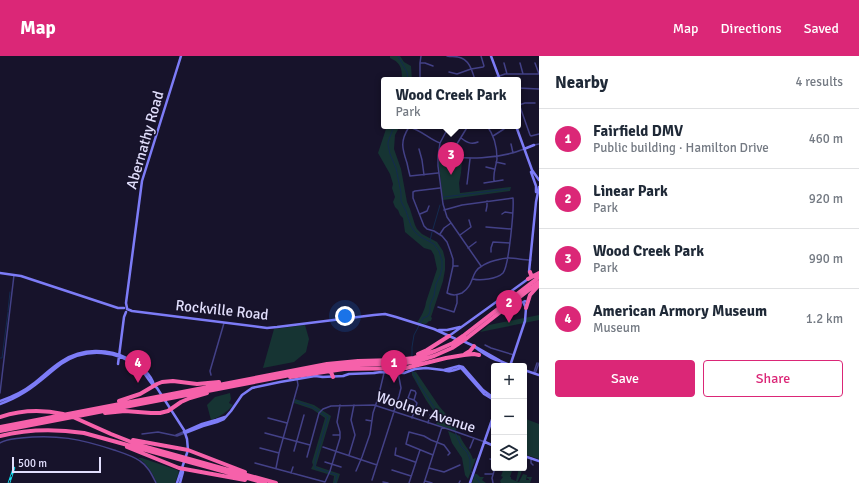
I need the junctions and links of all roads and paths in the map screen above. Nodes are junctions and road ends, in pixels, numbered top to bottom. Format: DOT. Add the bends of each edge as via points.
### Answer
graph roads {
  1 [pos="181,56"];
  2 [pos="421,56"];
  3 [pos="447,56"];
  4 [pos="481,56"];
  5 [pos="491,56"];
  6 [pos="420,63"];
  7 [pos="504,63"];
  8 [pos="520,63"];
  9 [pos="535,63"];
  10 [pos="433,66"];
  11 [pos="471,70"];
  12 [pos="449,72"];
  13 [pos="507,74"];
  14 [pos="523,74"];
  15 [pos="539,74"];
  16 [pos="498,76"];
  17 [pos="420,77"];
  18 [pos="474,77"];
  19 [pos="521,88"];
  20 [pos="539,89"];
  21 [pos="535,103"];
  22 [pos="521,104"];
  23 [pos="521,110"];
  24 [pos="408,129"];
  25 [pos="416,129"];
  26 [pos="466,129"];
  27 [pos="488,129"];
  28 [pos="504,129"];
  29 [pos="517,129"];
  30 [pos="447,130"];
  31 [pos="539,134"];
  32 [pos="492,136"];
  33 [pos="460,138"];
  34 [pos="478,142"];
  35 [pos="440,143"];
  36 [pos="511,144"];
  37 [pos="539,144"];
  38 [pos="534,145"];
  39 [pos="419,149"];
  40 [pos="524,149"];
  41 [pos="513,152"];
  42 [pos="438,156"];
  43 [pos="496,156"];
  44 [pos="453,158"];
  45 [pos="470,159"];
  46 [pos="496,162"];
  47 [pos="505,164"];
  48 [pos="486,167"];
  49 [pos="494,169"];
  50 [pos="438,173"];
  51 [pos="424,175"];
  52 [pos="533,175"];
  53 [pos="503,180"];
  54 [pos="494,181"];
  55 [pos="484,183"];
  56 [pos="467,184"];
  57 [pos="538,186"];
  58 [pos="440,188"];
  59 [pos="487,201"];
  60 [pos="429,206"];
  61 [pos="444,210"];
  62 [pos="486,211"];
  63 [pos="512,213"];
  64 [pos="420,214"];
  65 [pos="502,214"];
  66 [pos="469,220"];
  67 [pos="451,223"];
  68 [pos="486,228"];
  69 [pos="511,229"];
  70 [pos="440,235"];
  71 [pos="460,235"];
  72 [pos="476,242"];
  73 [pos="510,243"];
  74 [pos="468,248"];
  75 [pos="491,252"];
  76 [pos="508,258"];
  77 [pos="531,260"];
  78 [pos="454,266"];
  79 [pos="458,266"];
  80 [pos="481,266"];
  81 [pos="530,272"];
  82 [pos="0,273"];
  83 [pos="539,273"];
  84 [pos="14,275"];
  85 [pos="536,276"];
  86 [pos="473,279"];
  87 [pos="528,279"];
  88 [pos="539,282"];
  89 [pos="539,285"];
  90 [pos="457,295"];
  91 [pos="438,307"];
  92 [pos="526,308"];
  93 [pos="125,310"];
  94 [pos="224,323"];
  95 [pos="462,327"];
  96 [pos="434,329"];
  97 [pos="449,336"];
  98 [pos="465,337"];
  99 [pos="485,345"];
  100 [pos="474,346"];
  101 [pos="119,355"];
  102 [pos="464,355"];
  103 [pos="514,355"];
  104 [pos="480,356"];
  105 [pos="412,363"];
  106 [pos="504,363"];
  107 [pos="511,363"];
  108 [pos="538,363"];
  109 [pos="118,364"];
  110 [pos="337,370"];
  111 [pos="328,371"];
  112 [pos="527,371"];
  113 [pos="384,372"];
  114 [pos="398,372"];
  115 [pos="534,374"];
  116 [pos="211,375"];
  117 [pos="539,375"];
  118 [pos="333,377"];
  119 [pos="297,379"];
  120 [pos="258,381"];
  121 [pos="232,382"];
  122 [pos="154,385"];
  123 [pos="225,388"];
  124 [pos="0,393"];
  125 [pos="491,398"];
  126 [pos="414,400"];
  127 [pos="0,402"];
  128 [pos="340,405"];
  129 [pos="354,405"];
  130 [pos="375,405"];
  131 [pos="169,407"];
  132 [pos="92,411"];
  133 [pos="394,412"];
  134 [pos="304,415"];
  135 [pos="430,415"];
  136 [pos="0,417"];
  137 [pos="268,418"];
  138 [pos="412,418"];
  139 [pos="366,420"];
  140 [pos="372,421"];
  141 [pos="287,423"];
  142 [pos="428,423"];
  143 [pos="491,423"];
  144 [pos="0,427"];
  145 [pos="96,427"];
  146 [pos="442,427"];
  147 [pos="0,431"];
  148 [pos="185,432"];
  149 [pos="264,433"];
  150 [pos="142,434"];
  151 [pos="94,435"];
  152 [pos="333,435"];
  153 [pos="340,435"];
  154 [pos="0,436"];
  155 [pos="283,438"];
  156 [pos="474,438"];
  157 [pos="297,442"];
  158 [pos="437,442"];
  159 [pos="485,442"];
  160 [pos="0,443"];
  161 [pos="491,445"];
  162 [pos="310,446"];
  163 [pos="323,447"];
  164 [pos="260,448"];
  165 [pos="396,448"];
  166 [pos="470,448"];
  167 [pos="188,450"];
  168 [pos="420,450"];
  169 [pos="294,451"];
  170 [pos="336,451"];
  171 [pos="279,453"];
  172 [pos="349,455"];
  173 [pos="433,455"];
  174 [pos="448,455"];
  175 [pos="307,457"];
  176 [pos="527,457"];
  177 [pos="181,458"];
  178 [pos="531,458"];
  179 [pos="361,460"];
  180 [pos="535,460"];
  181 [pos="539,461"];
  182 [pos="325,462"];
  183 [pos="415,462"];
  184 [pos="255,463"];
  185 [pos="332,464"];
  186 [pos="377,465"];
  187 [pos="460,465"];
  188 [pos="293,467"];
  189 [pos="341,467"];
  190 [pos="275,468"];
  191 [pos="429,468"];
  192 [pos="182,469"];
  193 [pos="392,470"];
  194 [pos="356,471"];
  195 [pos="494,471"];
  196 [pos="292,473"];
  197 [pos="485,474"];
  198 [pos="493,474"];
  199 [pos="411,476"];
  200 [pos="372,480"];
  201 [pos="265,482"];
  202 [pos="383,482"];
  203 [pos="424,482"];
  204 [pos="156,483"];
  205 [pos="179,483"];
  206 [pos="260,483"];
  207 [pos="276,483"];
  208 [pos="388,483"];
  209 [pos="409,483"];
  210 [pos="432,483"];
  211 [pos="470,483"];
  212 [pos="493,483"];
  1 -- 93 [label="main road, Abernathy Road" via="142,181"];
  2 -- 6 [label="street"];
  3 -- 11 [label="street" via="464,59"];
  4 -- 11 [label="street" via="484,66"];
  5 -- 16 [label="main road"];
  6 -- 10 [label="street"];
  6 -- 17 [label="street"];
  7 -- 13 [label="street"];
  8 -- 14 [label="street"];
  9 -- 15 [label="street"];
  11 -- 12 [label="street" via="457,74"];
  11 -- 18 [label="street"];
  13 -- 14 [label="street"];
  13 -- 16 [label="street"];
  14 -- 15 [label="street"];
  19 -- 20 [label="street"];
  21 -- 22 [label="street"];
  23 -- 31 [label="street" via="530,135"];
  24 -- 51 [label="street" via="402,146 409,174"];
  25 -- 35 [label="street"];
  26 -- 33 [label="street"];
  27 -- 32 [label="street"];
  28 -- 32 [label="street"];
  29 -- 40 [label="main road"];
  30 -- 35 [label="street"];
  32 -- 43 [label="street"];
  33 -- 34 [label="street" via="471,143"];
  33 -- 44 [label="street"];
  35 -- 42 [label="street"];
  36 -- 41 [label="street"];
  37 -- 38 [label="street"];
  38 -- 40 [label="main road"];
  39 -- 51 [label="street"];
  40 -- 41 [label="street"];
  40 -- 52 [label="main road"];
  40 -- 57 [label="main road"];
  41 -- 43 [label="street"];
  42 -- 44 [label="street"];
  42 -- 50 [label="street"];
  43 -- 45 [label="street"];
  43 -- 46 [label="street"];
  44 -- 45 [label="street"];
  45 -- 56 [label="street"];
  46 -- 47 [label="street"];
  46 -- 49 [label="street"];
  48 -- 49 [label="street"];
  49 -- 54 [label="street"];
  50 -- 51 [label="street"];
  50 -- 58 [label="street"];
  52 -- 57 [label="main road"];
  52 -- 57 [label="main road"];
  53 -- 54 [label="street"];
  54 -- 55 [label="street"];
  57 -- 77 [label="main road"];
  58 -- 61 [label="street"];
  58 -- 64 [label="street" via="413,192"];
  59 -- 61 [label="street" via="462,204"];
  59 -- 62 [label="street"];
  59 -- 63 [label="street" via="513,198"];
  60 -- 64 [label="street" via="427,211"];
  61 -- 67 [label="street"];
  63 -- 65 [label="street"];
  63 -- 69 [label="street"];
  64 -- 70 [label="street" via="422,224"];
  66 -- 71 [label="street" via="471,227"];
  67 -- 70 [label="street"];
  67 -- 71 [label="street"];
  68 -- 69 [label="street"];
  69 -- 73 [label="street"];
  70 -- 78 [label="street" via="447,242"];
  71 -- 74 [label="street"];
  72 -- 74 [label="street"];
  73 -- 75 [label="street" via="493,242"];
  73 -- 76 [label="street"];
  74 -- 80 [label="street"];
  76 -- 77 [label="street"];
  76 -- 80 [label="street"];
  76 -- 86 [label="street" via="501,275 482,280"];
  77 -- 81 [label="main road"];
  78 -- 79 [label="street"];
  78 -- 90 [label="street" via="447,294"];
  80 -- 86 [label="street"];
  81 -- 85 [label="highway"];
  81 -- 87 [label="main road"];
  82 -- 84 [label="main road"];
  83 -- 85 [label="highway"];
  84 -- 93 [label="main road"];
  84 -- 124 [label="street"];
  85 -- 87 [label="highway"];
  85 -- 98 [label="highway"];
  86 -- 90 [label="street" via="467,289"];
  87 -- 95 [label="main road"];
  88 -- 98 [label="highway"];
  89 -- 92 [label="highway" via="532,292"];
  90 -- 91 [label="street" via="454,312"];
  92 -- 103 [label="main road" via="524,325"];
  93 -- 94 [label="main road, Rockville Road"];
  93 -- 101 [label="main road, Abernathy Road"];
  94 -- 96 [label="main road, Rockville Road" via="272,328 381,314"];
  94 -- 116 [label="street"];
  95 -- 96 [label="main road"];
  95 -- 97 [label="main road"];
  96 -- 97 [label="main road, Rockville Road"];
  97 -- 100 [label="main road, Rockville Road"];
  97 -- 105 [label="highway"];
  98 -- 105 [label="highway"];
  98 -- 105 [label="highway" via="446,351"];
  99 -- 103 [label="street"];
  100 -- 102 [label="highway"];
  100 -- 106 [label="main road, Rockville Road"];
  101 -- 109 [label="main road, Abernathy Road"];
  101 -- 122 [label="main road" via="138,368"];
  101 -- 127 [label="main road" via="94,352 74,357 25,392"];
  102 -- 104 [label="highway"];
  102 -- 105 [label="highway"];
  103 -- 107 [label="main road"];
  105 -- 110 [label="highway" via="378,369"];
  105 -- 114 [label="main road" via="403,372"];
  105 -- 120 [label="highway" via="334,367"];
  105 -- 121 [label="highway" via="384,360 327,364"];
  105 -- 125 [label="main road" via="443,370 461,367 482,392"];
  108 -- 115 [label="street"];
  110 -- 111 [label="highway"];
  110 -- 118 [label="highway"];
  111 -- 118 [label="highway"];
  111 -- 120 [label="highway"];
  112 -- 115 [label="main road"];
  113 -- 114 [label="main road"];
  113 -- 118 [label="main road"];
  113 -- 130 [label="street"];
  114 -- 133 [label="street" via="401,390"];
  115 -- 117 [label="main road"];
  118 -- 119 [label="main road"];
  119 -- 141 [label="street" via="298,385"];
  119 -- 148 [label="main road" via="248,390 224,419"];
  120 -- 123 [label="highway"];
  121 -- 122 [label="highway" via="197,384 169,381"];
  121 -- 132 [label="highway"];
  122 -- 131 [label="main road"];
  122 -- 132 [label="highway" via="135,396 101,405"];
  123 -- 131 [label="highway"];
  123 -- 132 [label="highway"];
  126 -- 126 [label="street" via="416,392 411,390 408,398"];
  126 -- 138 [label="street" via="417,403"];
  128 -- 129 [label="street, Woolner Avenue"];
  128 -- 153 [label="street"];
  128 -- 162 [label="street, Woolner Avenue" via="331,406 319,414"];
  129 -- 130 [label="street, Woolner Avenue"];
  129 -- 172 [label="street" via="351,420 355,435"];
  130 -- 133 [label="street, Woolner Avenue"];
  130 -- 140 [label="street"];
  131 -- 132 [label="highway" via="165,412 155,414"];
  131 -- 148 [label="main road"];
  132 -- 144 [label="highway"];
  132 -- 147 [label="highway"];
  133 -- 138 [label="street, Woolner Avenue"];
  133 -- 186 [label="street"];
  134 -- 157 [label="street"];
  135 -- 142 [label="street"];
  136 -- 145 [label="highway" via="36,410 67,415"];
  137 -- 141 [label="street"];
  138 -- 142 [label="street, Woolner Avenue"];
  139 -- 140 [label="street"];
  140 -- 179 [label="street"];
  141 -- 155 [label="street"];
  142 -- 146 [label="street, Woolner Avenue"];
  143 -- 159 [label="main road"];
  145 -- 167 [label="highway" via="137,441"];
  145 -- 177 [label="highway" via="134,443"];
  146 -- 156 [label="street, Woolner Avenue"];
  146 -- 158 [label="street"];
  148 -- 150 [label="street" via="177,436 161,432"];
  148 -- 167 [label="main road"];
  149 -- 155 [label="street"];
  151 -- 154 [label="highway" via="45,430"];
  151 -- 177 [label="highway"];
  151 -- 192 [label="highway"];
  152 -- 153 [label="street"];
  153 -- 170 [label="street"];
  155 -- 157 [label="street"];
  155 -- 171 [label="street"];
  156 -- 159 [label="street, Woolner Avenue"];
  156 -- 166 [label="street"];
  157 -- 162 [label="street"];
  157 -- 169 [label="street"];
  158 -- 168 [label="street" via="409,432 406,444"];
  158 -- 173 [label="street"];
  158 -- 174 [label="street" via="446,446 450,454"];
  159 -- 161 [label="main road, Woolner Avenue"];
  159 -- 211 [label="main road"];
  160 -- 204 [label="street" via="41,436 86,441 139,460"];
  162 -- 175 [label="street, Woolner Avenue"];
  163 -- 170 [label="street"];
  164 -- 171 [label="street"];
  165 -- 183 [label="street" via="395,455"];
  167 -- 192 [label="main road"];
  167 -- 201 [label="highway"];
  168 -- 173 [label="street"];
  168 -- 183 [label="street"];
  170 -- 172 [label="street"];
  170 -- 185 [label="street"];
  171 -- 190 [label="street"];
  172 -- 179 [label="street"];
  173 -- 191 [label="street"];
  176 -- 178 [label="main road"];
  177 -- 201 [label="highway"];
  178 -- 180 [label="main road"];
  178 -- 180 [label="street" via="532,465"];
  179 -- 186 [label="street"];
  179 -- 194 [label="street"];
  180 -- 181 [label="main road"];
  182 -- 185 [label="street"];
  183 -- 199 [label="street"];
  184 -- 190 [label="street"];
  185 -- 189 [label="street"];
  185 -- 196 [label="street" via="325,482"];
  186 -- 200 [label="street"];
  187 -- 191 [label="street" via="444,472"];
  188 -- 196 [label="street"];
  190 -- 196 [label="street"];
  191 -- 203 [label="street"];
  192 -- 205 [label="main road"];
  192 -- 206 [label="highway"];
  193 -- 199 [label="street"];
  195 -- 198 [label="street"];
  197 -- 198 [label="street"];
  198 -- 212 [label="street"];
  199 -- 209 [label="street"];
  201 -- 207 [label="highway"];
  202 -- 208 [label="street"];
  203 -- 210 [label="street"];
}
